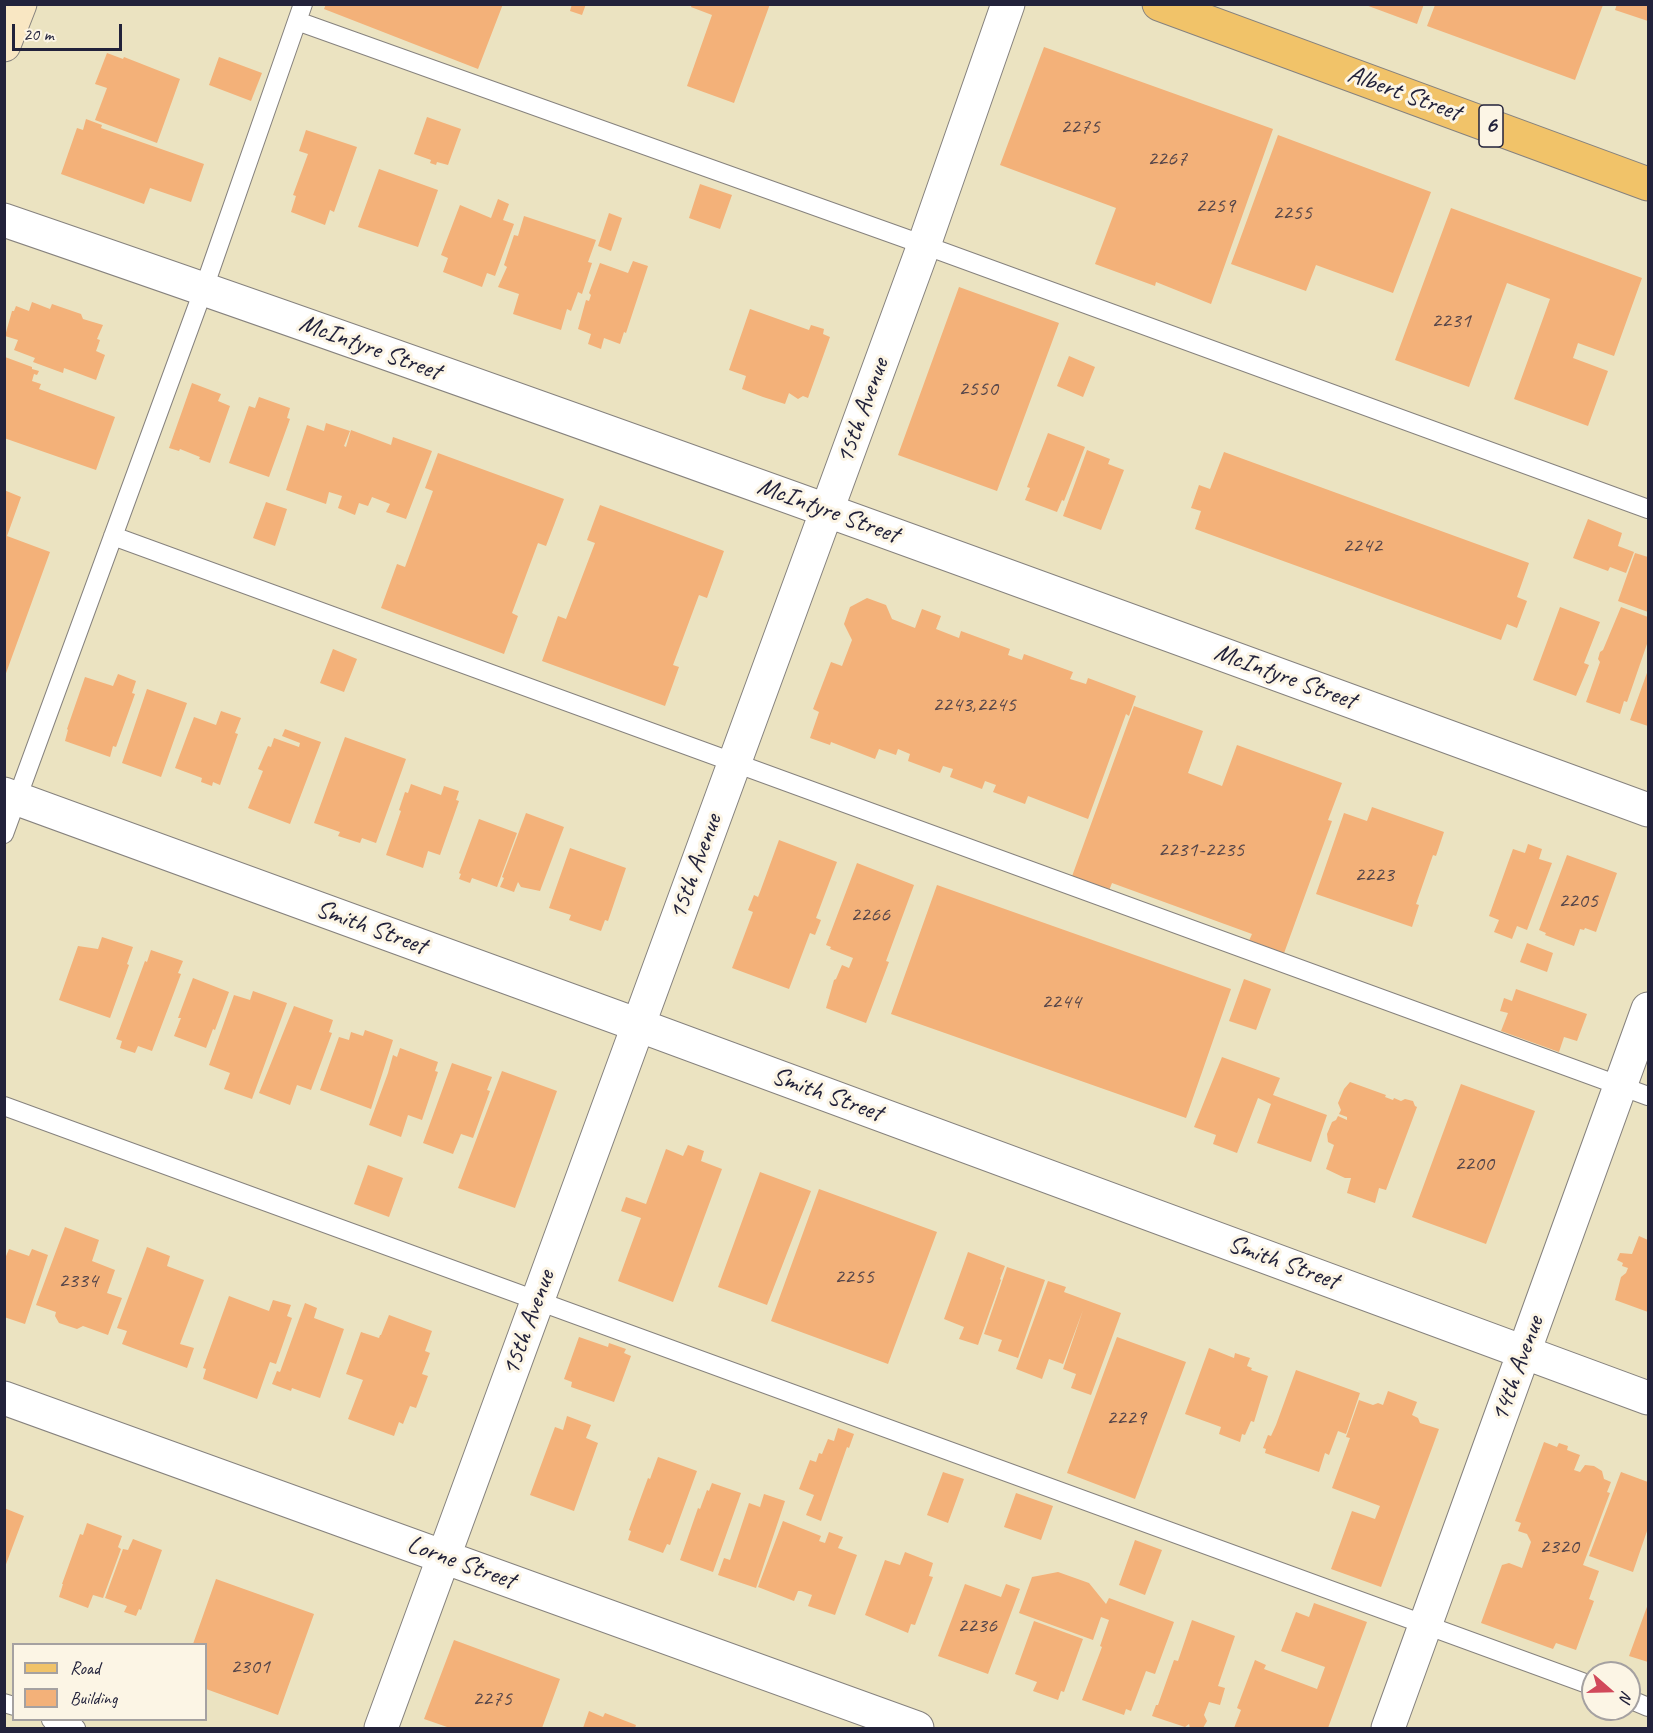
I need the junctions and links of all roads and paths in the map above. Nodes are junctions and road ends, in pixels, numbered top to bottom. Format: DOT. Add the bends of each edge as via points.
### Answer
graph roads {
  1 [pos="20,4"];
  2 [pos="1008,4"];
  3 [pos="1159,4"];
  4 [pos="300,13"];
  5 [pos="4,45"];
  6 [pos="1648,184"];
  7 [pos="4,220"];
  8 [pos="924,245"];
  9 [pos="204,288"];
  10 [pos="1648,509"];
  11 [pos="827,510"];
  12 [pos="112,536"];
  13 [pos="734,762"];
  14 [pos="11,797"];
  15 [pos="1648,810"];
  16 [pos="4,834"];
  17 [pos="1648,1009"];
  18 [pos="639,1025"];
  19 [pos="1635,1091"];
  20 [pos="4,1106"];
  21 [pos="537,1300"];
  22 [pos="1524,1352"];
  23 [pos="4,1398"];
  24 [pos="1648,1398"];
  25 [pos="443,1557"];
  26 [pos="1425,1624"];
  27 [pos="1581,1682"];
  28 [pos="57,1721"];
  29 [pos="76,1728"];
  30 [pos="381,1728"];
  31 [pos="917,1728"];
  32 [pos="1388,1728"];
  1 -- 5 [label="main road"];
  2 -- 8 [label="street, 15th Avenue"];
  3 -- 6 [label="main road, Albert Street / 6"];
  4 -- 8 [label="lane"];
  4 -- 9 [label="lane"];
  7 -- 9 [label="street, McIntyre Street"];
  8 -- 10 [label="lane"];
  8 -- 11 [label="street, 15th Avenue"];
  9 -- 11 [label="street, McIntyre Street"];
  9 -- 12 [label="lane"];
  11 -- 13 [label="street, 15th Avenue"];
  11 -- 15 [label="street, McIntyre Street"];
  12 -- 13 [label="lane"];
  12 -- 14 [label="lane"];
  13 -- 18 [label="street, 15th Avenue"];
  13 -- 19 [label="lane"];
  14 -- 16 [label="lane"];
  14 -- 18 [label="street, Smith Street"];
  17 -- 19 [label="street, 14th Avenue"];
  18 -- 21 [label="street, 15th Avenue"];
  18 -- 22 [label="street, Smith Street"];
  19 -- 22 [label="street, 14th Avenue"];
  20 -- 21 [label="lane"];
  21 -- 25 [label="street, 15th Avenue"];
  21 -- 26 [label="lane"];
  22 -- 24 [label="street, Smith Street"];
  22 -- 26 [label="street, 14th Avenue"];
  23 -- 25 [label="street, Lorne Street"];
  25 -- 30 [label="street, 15th Avenue"];
  25 -- 31 [label="street, Lorne Street"];
  26 -- 27 [label="lane"];
  26 -- 32 [label="street, 14th Avenue"];
  28 -- 29 [label="lane"];
}
